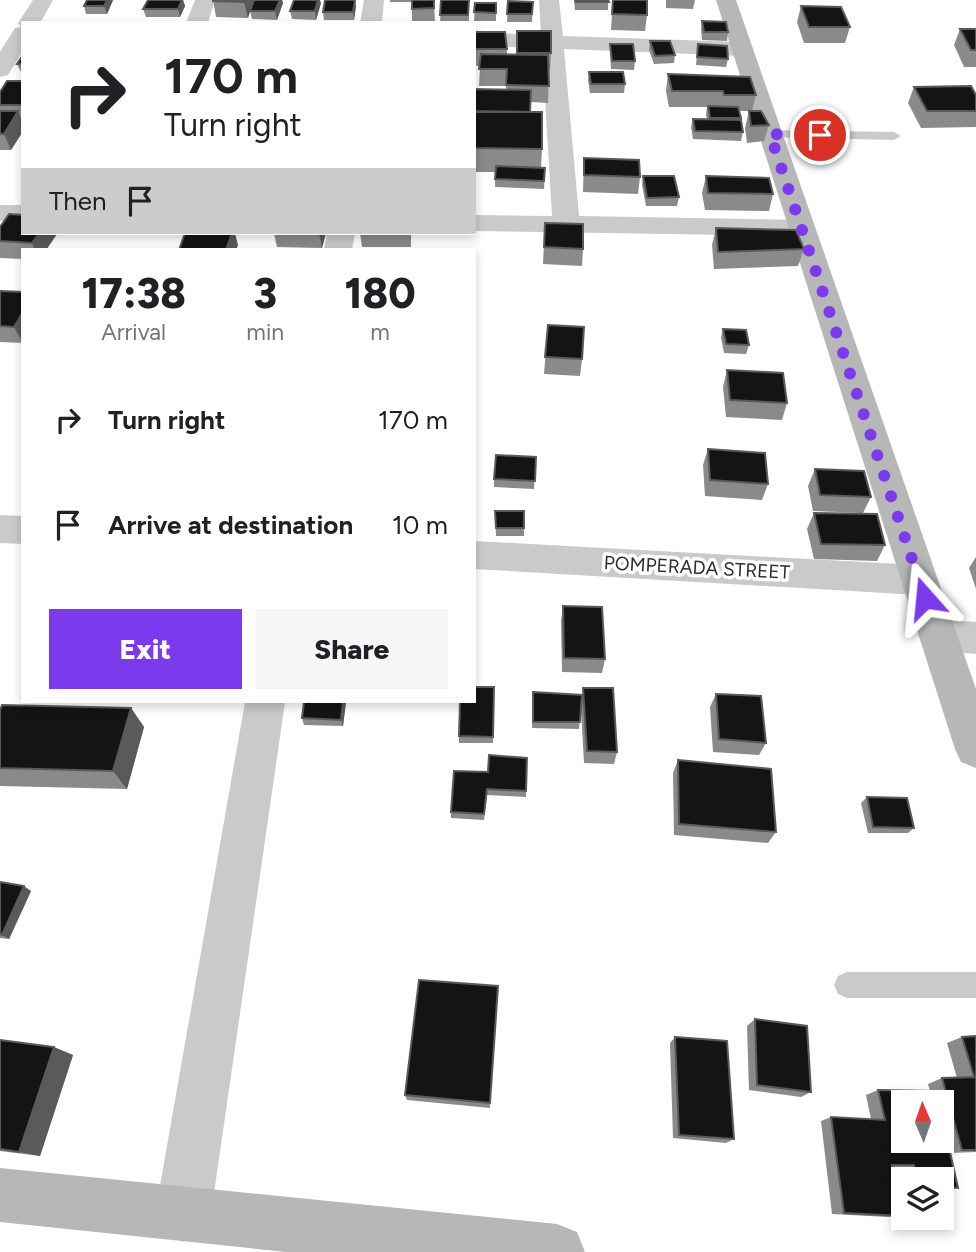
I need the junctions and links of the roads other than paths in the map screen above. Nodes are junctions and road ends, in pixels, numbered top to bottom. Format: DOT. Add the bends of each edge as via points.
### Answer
graph roads {
  1 [pos="43,0"];
  2 [pos="205,0"];
  3 [pos="374,0"];
  4 [pos="549,0"];
  5 [pos="726,0"];
  6 [pos="30,21"];
  7 [pos="198,21"];
  8 [pos="371,21"];
  9 [pos="0,25"];
  10 [pos="21,26"];
  11 [pos="21,36"];
  12 [pos="476,39"];
  13 [pos="552,42"];
  14 [pos="742,49"];
  15 [pos="0,70"];
  16 [pos="770,134"];
  17 [pos="894,136"];
  18 [pos="0,213"];
  19 [pos="21,213"];
  20 [pos="476,223"];
  21 [pos="566,225"];
  22 [pos="802,228"];
  23 [pos="0,529"];
  24 [pos="21,530"];
  25 [pos="476,555"];
  26 [pos="919,580"];
  27 [pos="937,635"];
  28 [pos="976,638"];
  29 [pos="265,703"];
  30 [pos="973,732"];
  31 [pos="847,985"];
  32 [pos="976,985"];
  33 [pos="0,1195"];
  34 [pos="183,1214"];
  35 [pos="557,1252"];
  1 -- 6 [label="street"];
  2 -- 7 [label="street"];
  3 -- 8 [label="street"];
  4 -- 13 [label="street"];
  5 -- 14 [label="street"];
  9 -- 10 [label="street"];
  11 -- 15 [label="street"];
  12 -- 13 [label="street"];
  13 -- 14 [label="street"];
  13 -- 21 [label="street"];
  14 -- 16 [label="street"];
  16 -- 17 [label="lane"];
  16 -- 22 [label="street"];
  18 -- 19 [label="street"];
  20 -- 21 [label="street"];
  21 -- 22 [label="street"];
  22 -- 26 [label="street"];
  23 -- 24 [label="street"];
  25 -- 26 [label="street, POMPERADA STREET"];
  26 -- 27 [label="street"];
  27 -- 28 [label="street"];
  27 -- 30 [label="street"];
  29 -- 34 [label="street"];
  31 -- 32 [label="lane"];
  33 -- 34 [label="street"];
  34 -- 35 [label="street"];
}
